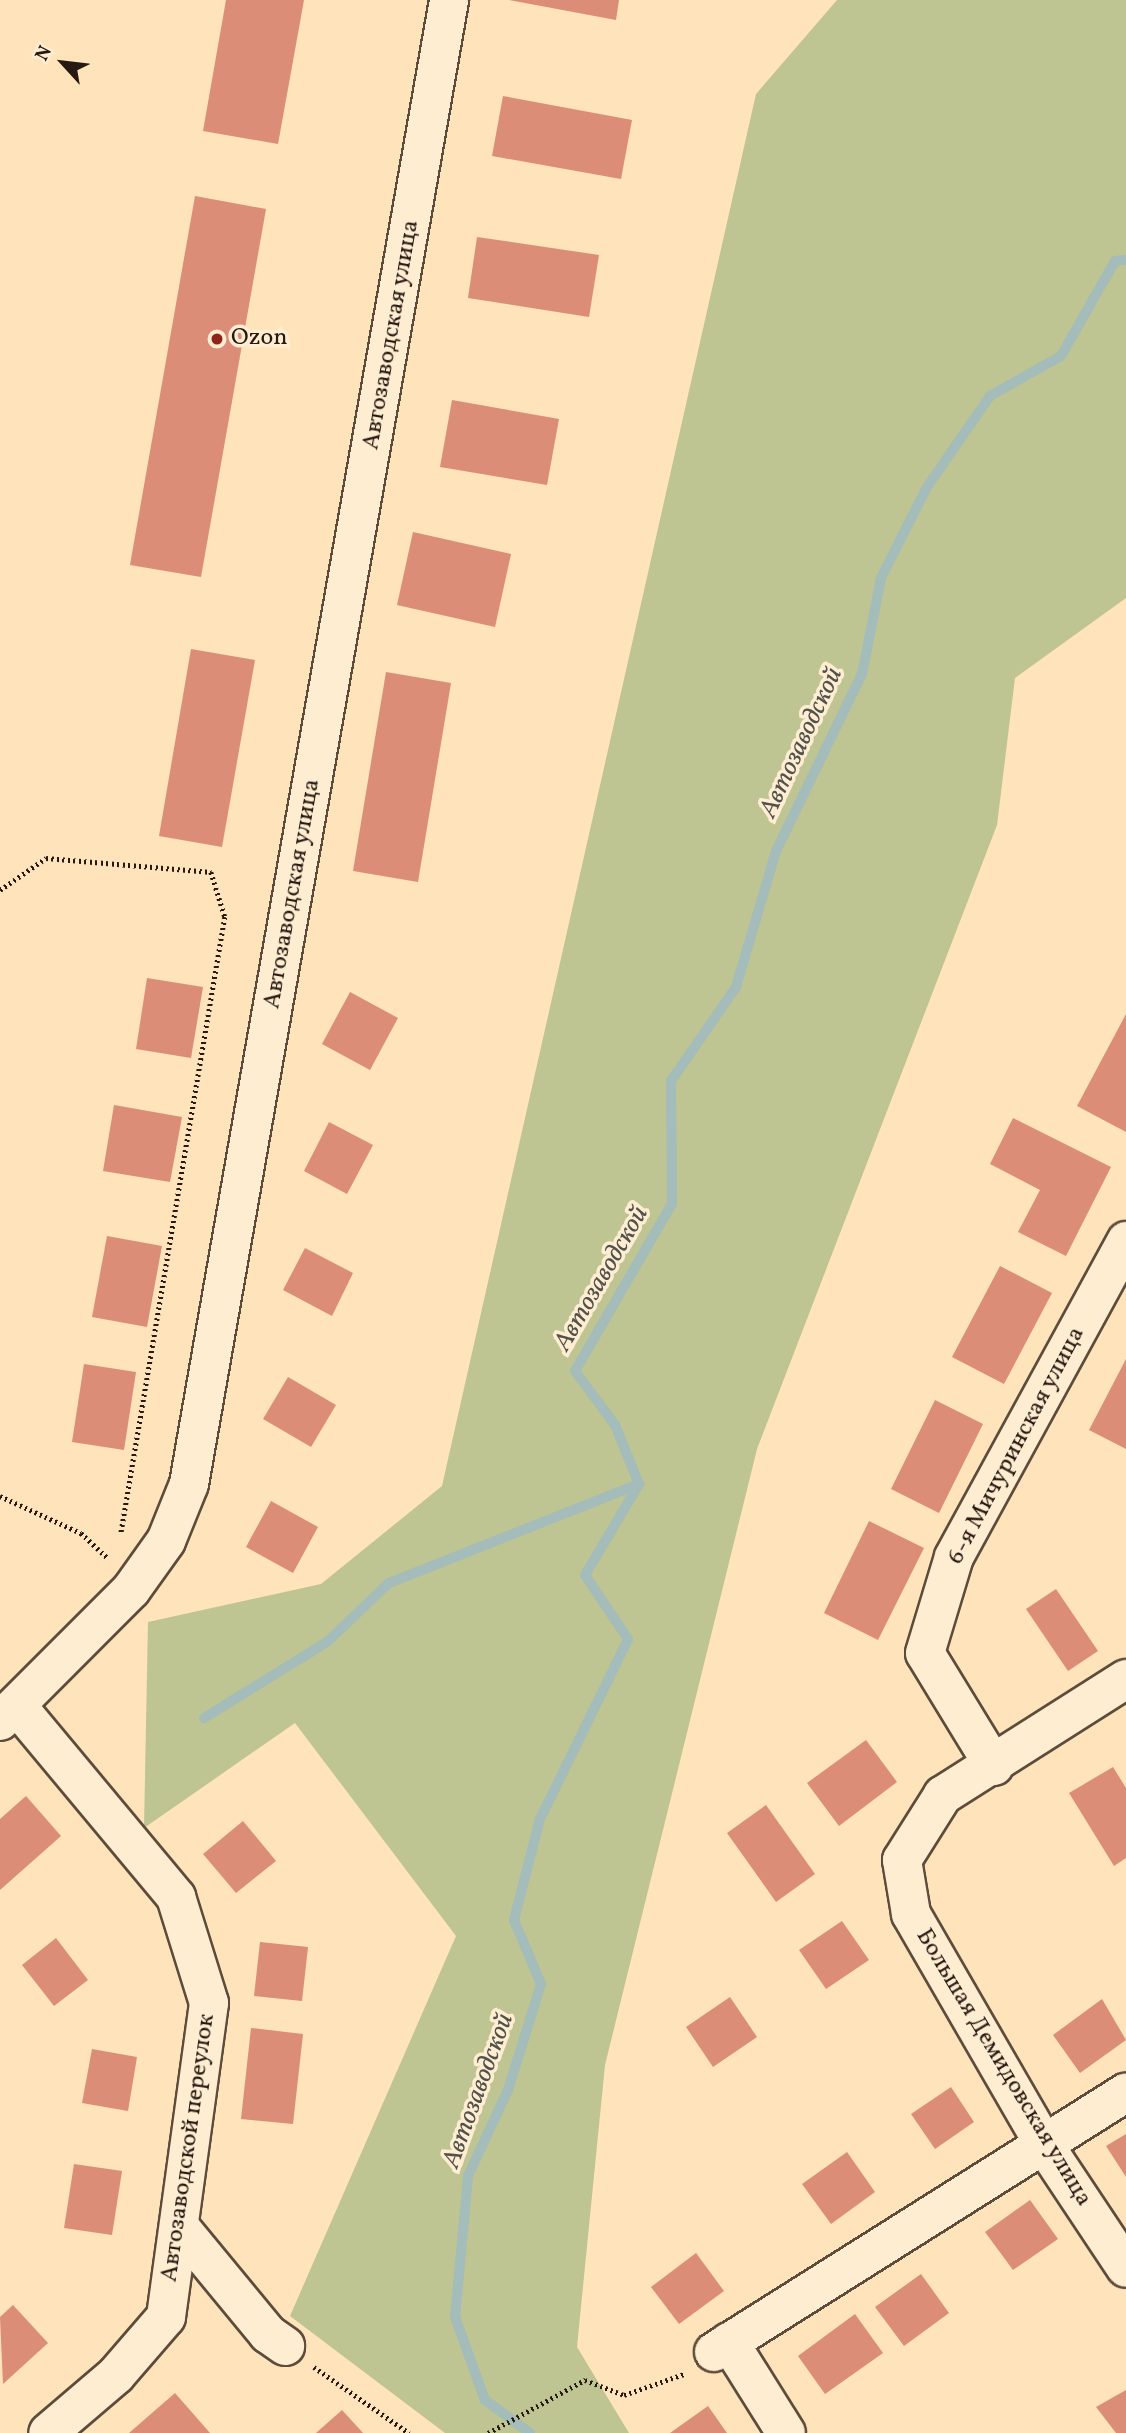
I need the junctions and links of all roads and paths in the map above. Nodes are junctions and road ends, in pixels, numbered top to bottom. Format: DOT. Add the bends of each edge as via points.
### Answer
graph roads {
  1 [pos="449,0"];
  2 [pos="0,890"];
  3 [pos="1126,1241"];
  4 [pos="0,1496"];
  5 [pos="119,1541"];
  6 [pos="116,1552"];
  7 [pos="1126,1679"];
  8 [pos="9,1714"];
  9 [pos="994,1766"];
  10 [pos="1126,2093"];
  11 [pos="1045,2146"];
  12 [pos="179,2226"];
  13 [pos="1126,2268"];
  14 [pos="285,2346"];
  15 [pos="721,2347"];
  16 [pos="48,2433"];
  17 [pos="409,2433"];
  18 [pos="488,2433"];
  19 [pos="786,2433"];
  1 -- 8 [label="street, Автозаводская улица" via="189,1484 166,1541 131,1590"];
  2 -- 5 [label="path" via="46,858 211,872 225,917"];
  3 -- 9 [label="street, 6-я Мичуринская улица" via="954,1557 925,1653"];
  4 -- 6 [label="path" via="81,1533 113,1562"];
  7 -- 9 [label="street"];
  8 -- 12 [label="street, Автозаводской переулок" via="176,1897 209,2003"];
  9 -- 11 [label="street, Большая Демидовская улица" via="943,1795 902,1860 911,1914"];
  10 -- 11 [label="street"];
  11 -- 13 [label="street, Большая Демидовская улица"];
  11 -- 15 [label="street"];
  12 -- 14 [label="street" via="268,2334"];
  12 -- 16 [label="street, Автозаводской переулок" via="166,2317 116,2375"];
  14 -- 17 [label="path"];
  15 -- 18 [label="path" via="688,2373 624,2395 585,2380"];
  15 -- 19 [label="street"];
}
